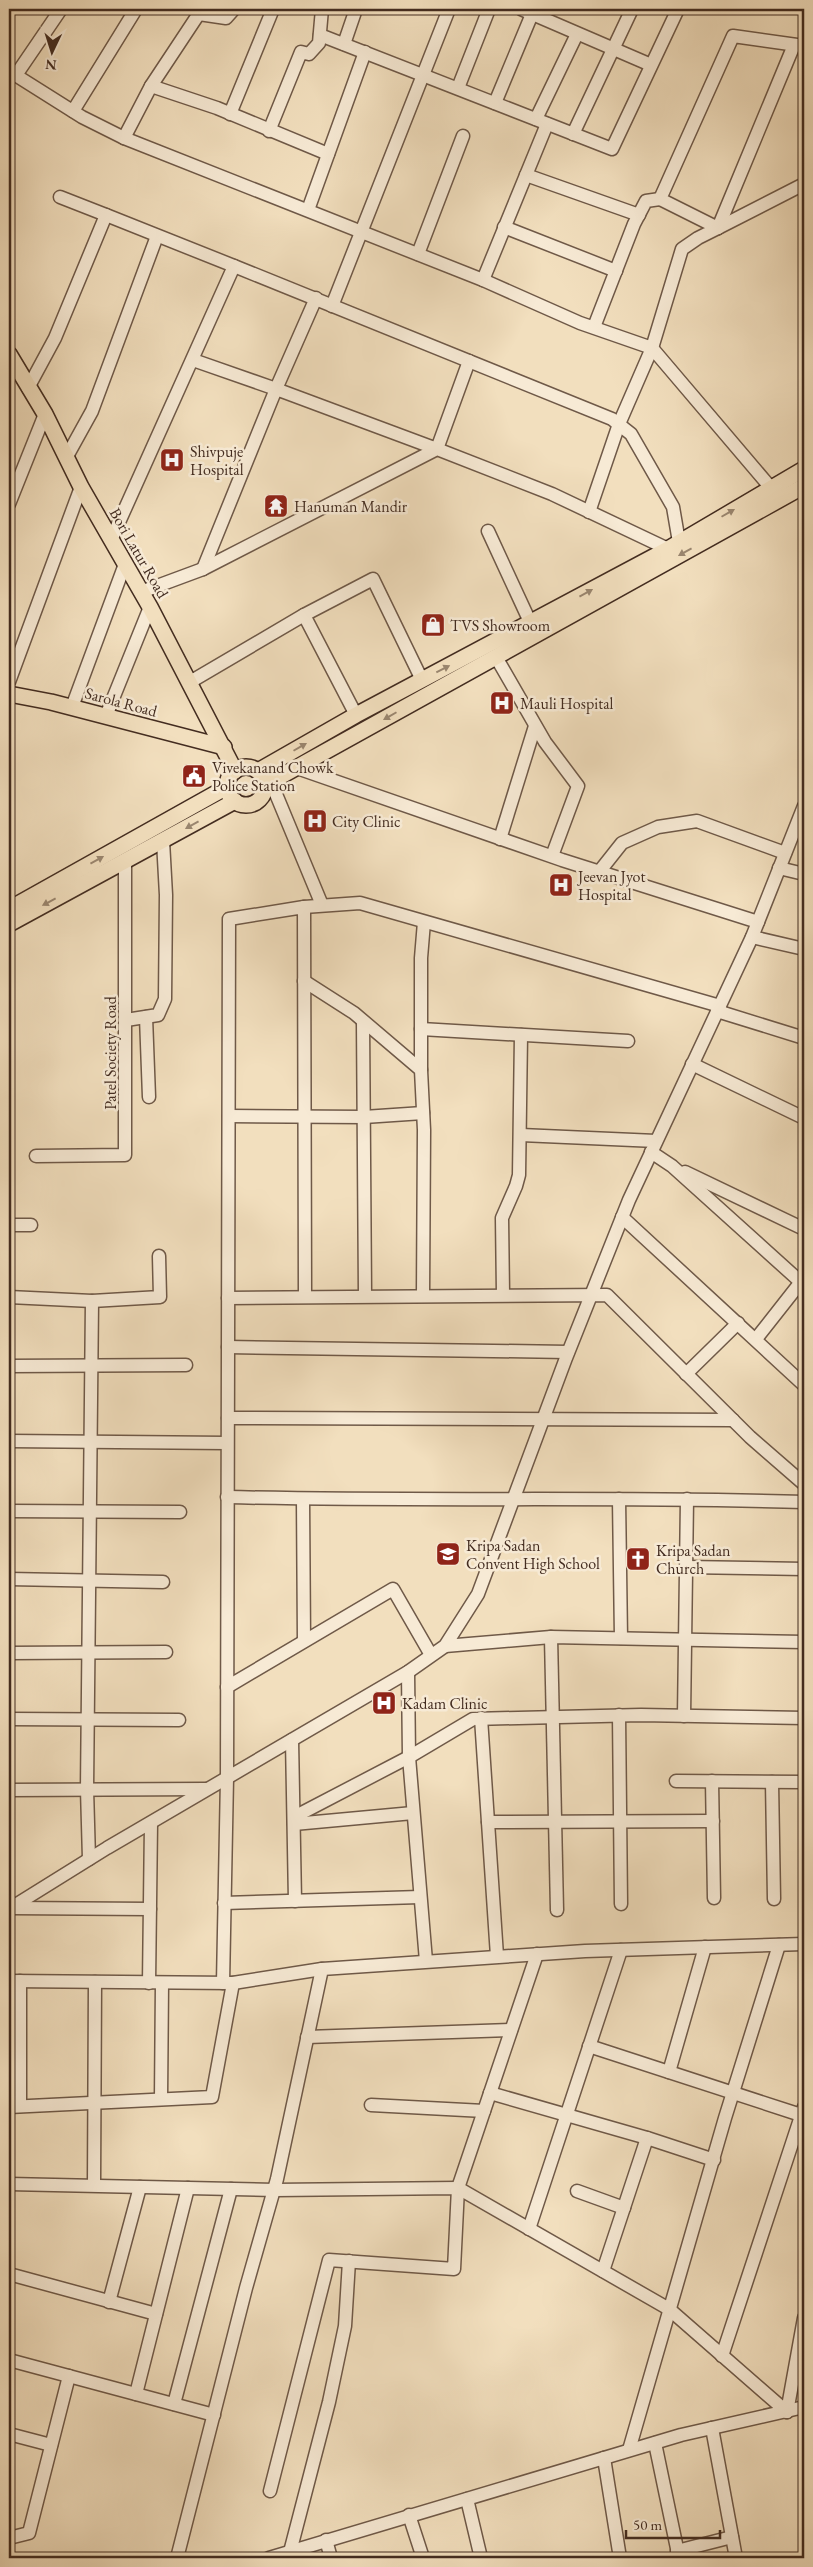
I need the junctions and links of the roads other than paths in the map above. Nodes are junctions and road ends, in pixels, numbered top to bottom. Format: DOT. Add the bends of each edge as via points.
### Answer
graph roads {
  1 [pos="61,9"];
  2 [pos="136,9"];
  3 [pos="234,9"];
  4 [pos="273,9"];
  5 [pos="322,9"];
  6 [pos="356,9"];
  7 [pos="448,9"];
  8 [pos="489,9"];
  9 [pos="632,9"];
  10 [pos="678,9"];
  11 [pos="200,11"];
  12 [pos="527,11"];
  13 [pos="577,34"];
  14 [pos="320,35"];
  15 [pos="344,44"];
  16 [pos="799,46"];
  17 [pos="613,49"];
  18 [pos="364,52"];
  19 [pos="651,65"];
  20 [pos="12,73"];
  21 [pos="422,74"];
  22 [pos="151,86"];
  23 [pos="458,88"];
  24 [pos="495,103"];
  25 [pos="73,111"];
  26 [pos="230,114"];
  27 [pos="542,121"];
  28 [pos="269,131"];
  29 [pos="574,134"];
  30 [pos="463,136"];
  31 [pos="124,138"];
  32 [pos="328,154"];
  33 [pos="526,175"];
  34 [pos="804,184"];
  35 [pos="60,197"];
  36 [pos="660,199"];
  37 [pos="308,210"];
  38 [pos="106,215"];
  39 [pos="639,216"];
  40 [pos="504,227"];
  41 [pos="718,228"];
  42 [pos="362,231"];
  43 [pos="157,236"];
  44 [pos="418,254"];
  45 [pos="234,266"];
  46 [pos="616,271"];
  47 [pos="482,280"];
  48 [pos="316,298"];
  49 [pos="332,306"];
  50 [pos="594,327"];
  51 [pos="652,348"];
  52 [pos="9,354"];
  53 [pos="193,360"];
  54 [pos="469,361"];
  55 [pos="28,388"];
  56 [pos="276,389"];
  57 [pos="45,414"];
  58 [pos="619,424"];
  59 [pos="437,449"];
  60 [pos="66,458"];
  61 [pos="804,469"];
  62 [pos="804,486"];
  63 [pos="81,487"];
  64 [pos="771,488"];
  65 [pos="9,504"];
  66 [pos="589,512"];
  67 [pos="488,530"];
  68 [pos="111,540"];
  69 [pos="674,545"];
  70 [pos="125,564"];
  71 [pos="203,569"];
  72 [pos="141,592"];
  73 [pos="150,607"];
  74 [pos="304,615"];
  75 [pos="531,624"];
  76 [pos="496,657"];
  77 [pos="422,680"];
  78 [pos="9,682"];
  79 [pos="190,682"];
  80 [pos="9,694"];
  81 [pos="72,707"];
  82 [pos="356,715"];
  83 [pos="106,716"];
  84 [pos="535,726"];
  85 [pos="224,747"];
  86 [pos="298,768"];
  87 [pos="235,770"];
  88 [pos="258,771"];
  89 [pos="268,784"];
  90 [pos="227,787"];
  91 [pos="235,801"];
  92 [pos="804,806"];
  93 [pos="500,838"];
  94 [pos="163,841"];
  95 [pos="786,853"];
  96 [pos="552,856"];
  97 [pos="125,862"];
  98 [pos="779,868"];
  99 [pos="599,872"];
  100 [pos="804,874"];
  101 [pos="322,906"];
  102 [pos="304,907"];
  103 [pos="9,909"];
  104 [pos="424,922"];
  105 [pos="758,922"];
  106 [pos="9,924"];
  107 [pos="752,937"];
  108 [pos="804,949"];
  109 [pos="304,981"];
  110 [pos="719,1008"];
  111 [pos="146,1017"];
  112 [pos="126,1020"];
  113 [pos="363,1022"];
  114 [pos="421,1029"];
  115 [pos="521,1035"];
  116 [pos="804,1038"];
  117 [pos="628,1041"];
  118 [pos="692,1064"];
  119 [pos="421,1070"];
  120 [pos="149,1097"];
  121 [pos="423,1113"];
  122 [pos="304,1114"];
  123 [pos="229,1116"];
  124 [pos="364,1117"];
  125 [pos="804,1118"];
  126 [pos="521,1135"];
  127 [pos="654,1147"];
  128 [pos="36,1156"];
  129 [pos="672,1166"];
  130 [pos="622,1217"];
  131 [pos="9,1225"];
  132 [pos="31,1225"];
  133 [pos="804,1229"];
  134 [pos="159,1256"];
  135 [pos="803,1282"];
  136 [pos="423,1294"];
  137 [pos="503,1294"];
  138 [pos="365,1295"];
  139 [pos="591,1295"];
  140 [pos="305,1296"];
  141 [pos="9,1298"];
  142 [pos="228,1298"];
  143 [pos="92,1301"];
  144 [pos="738,1323"];
  145 [pos="756,1339"];
  146 [pos="228,1347"];
  147 [pos="568,1352"];
  148 [pos="186,1365"];
  149 [pos="9,1366"];
  150 [pos="92,1366"];
  151 [pos="686,1374"];
  152 [pos="804,1385"];
  153 [pos="228,1418"];
  154 [pos="733,1420"];
  155 [pos="543,1421"];
  156 [pos="9,1441"];
  157 [pos="227,1443"];
  158 [pos="91,1444"];
  159 [pos="804,1484"];
  160 [pos="227,1497"];
  161 [pos="687,1498"];
  162 [pos="303,1499"];
  163 [pos="619,1499"];
  164 [pos="513,1500"];
  165 [pos="804,1502"];
  166 [pos="9,1511"];
  167 [pos="90,1511"];
  168 [pos="180,1512"];
  169 [pos="686,1567"];
  170 [pos="804,1569"];
  171 [pos="9,1579"];
  172 [pos="90,1582"];
  173 [pos="163,1582"];
  174 [pos="551,1637"];
  175 [pos="621,1638"];
  176 [pos="685,1639"];
  177 [pos="304,1641"];
  178 [pos="804,1642"];
  179 [pos="446,1646"];
  180 [pos="89,1652"];
  181 [pos="166,1652"];
  182 [pos="9,1653"];
  183 [pos="431,1655"];
  184 [pos="408,1672"];
  185 [pos="227,1688"];
  186 [pos="619,1715"];
  187 [pos="553,1716"];
  188 [pos="684,1716"];
  189 [pos="481,1718"];
  190 [pos="804,1718"];
  191 [pos="9,1720"];
  192 [pos="88,1720"];
  193 [pos="179,1720"];
  194 [pos="292,1740"];
  195 [pos="409,1757"];
  196 [pos="227,1778"];
  197 [pos="676,1781"];
  198 [pos="712,1781"];
  199 [pos="772,1782"];
  200 [pos="804,1782"];
  201 [pos="87,1789"];
  202 [pos="208,1789"];
  203 [pos="9,1790"];
  204 [pos="413,1813"];
  205 [pos="294,1820"];
  206 [pos="620,1821"];
  207 [pos="713,1821"];
  208 [pos="488,1822"];
  209 [pos="555,1822"];
  210 [pos="151,1823"];
  211 [pos="89,1859"];
  212 [pos="420,1897"];
  213 [pos="714,1898"];
  214 [pos="774,1899"];
  215 [pos="295,1901"];
  216 [pos="224,1903"];
  217 [pos="622,1904"];
  218 [pos="10,1908"];
  219 [pos="150,1909"];
  220 [pos="557,1910"];
  221 [pos="804,1944"];
  222 [pos="779,1945"];
  223 [pos="705,1947"];
  224 [pos="621,1950"];
  225 [pos="537,1954"];
  226 [pos="497,1956"];
  227 [pos="426,1961"];
  228 [pos="322,1969"];
  229 [pos="14,1981"];
  230 [pos="96,1982"];
  231 [pos="156,1983"];
  232 [pos="228,1983"];
  233 [pos="511,2030"];
  234 [pos="308,2037"];
  235 [pos="589,2046"];
  236 [pos="669,2072"];
  237 [pos="490,2093"];
  238 [pos="734,2093"];
  239 [pos="160,2099"];
  240 [pos="95,2102"];
  241 [pos="370,2105"];
  242 [pos="14,2107"];
  243 [pos="484,2111"];
  244 [pos="803,2113"];
  245 [pos="567,2115"];
  246 [pos="647,2138"];
  247 [pos="714,2160"];
  248 [pos="9,2184"];
  249 [pos="94,2186"];
  250 [pos="140,2187"];
  251 [pos="188,2188"];
  252 [pos="458,2188"];
  253 [pos="231,2189"];
  254 [pos="275,2190"];
  255 [pos="577,2191"];
  256 [pos="624,2208"];
  257 [pos="529,2229"];
  258 [pos="349,2261"];
  259 [pos="602,2271"];
  260 [pos="9,2274"];
  261 [pos="109,2302"];
  262 [pos="669,2309"];
  263 [pos="156,2314"];
  264 [pos="804,2318"];
  265 [pos="722,2356"];
  266 [pos="9,2360"];
  267 [pos="69,2376"];
  268 [pos="136,2394"];
  269 [pos="174,2404"];
  270 [pos="804,2407"];
  271 [pos="787,2412"];
  272 [pos="214,2415"];
  273 [pos="712,2428"];
  274 [pos="9,2434"];
  275 [pos="655,2443"];
  276 [pos="52,2444"];
  277 [pos="629,2450"];
  278 [pos="604,2458"];
  279 [pos="270,2491"];
  280 [pos="467,2498"];
  281 [pos="409,2516"];
  282 [pos="732,2537"];
  283 [pos="9,2538"];
  284 [pos="326,2540"];
  285 [pos="290,2552"];
  286 [pos="678,2555"];
  287 [pos="177,2558"];
  288 [pos="269,2558"];
  289 [pos="331,2558"];
  290 [pos="423,2558"];
  291 [pos="481,2558"];
  292 [pos="620,2558"];
  293 [pos="736,2558"];
  1 -- 20 [label="street"];
  2 -- 25 [label="street"];
  3 -- 11 [label="street" via="226,18"];
  4 -- 26 [label="street"];
  5 -- 14 [label="street"];
  6 -- 15 [label="street"];
  7 -- 21 [label="street"];
  8 -- 23 [label="street"];
  9 -- 17 [label="street"];
  10 -- 19 [label="street"];
  11 -- 22 [label="street"];
  12 -- 13 [label="street"];
  12 -- 24 [label="street"];
  13 -- 17 [label="street"];
  13 -- 27 [label="street"];
  14 -- 15 [label="street"];
  14 -- 28 [label="street" via="319,43 309,54 301,52"];
  15 -- 18 [label="street"];
  16 -- 36 [label="street" via="734,36"];
  16 -- 41 [label="street"];
  17 -- 19 [label="street"];
  17 -- 29 [label="street"];
  18 -- 21 [label="street"];
  18 -- 32 [label="street"];
  19 -- 29 [label="street" via="612,149"];
  20 -- 25 [label="street"];
  21 -- 23 [label="street"];
  21 -- 42 [label="street"];
  22 -- 26 [label="street"];
  22 -- 31 [label="street"];
  23 -- 24 [label="street"];
  24 -- 27 [label="street"];
  25 -- 31 [label="street"];
  26 -- 28 [label="street"];
  27 -- 29 [label="street"];
  27 -- 33 [label="street"];
  28 -- 32 [label="street"];
  30 -- 44 [label="street"];
  31 -- 37 [label="street"];
  32 -- 37 [label="street"];
  33 -- 39 [label="street"];
  33 -- 40 [label="street"];
  34 -- 41 [label="street"];
  35 -- 38 [label="street"];
  36 -- 39 [label="street" via="646,201"];
  36 -- 41 [label="street"];
  37 -- 42 [label="street"];
  38 -- 43 [label="street"];
  38 -- 55 [label="street" via="55,338"];
  39 -- 46 [label="street"];
  40 -- 46 [label="street"];
  40 -- 47 [label="street"];
  41 -- 51 [label="street" via="682,249"];
  42 -- 44 [label="street"];
  42 -- 49 [label="street"];
  43 -- 45 [label="street"];
  43 -- 60 [label="street" via="92,411"];
  44 -- 47 [label="street"];
  45 -- 48 [label="street"];
  45 -- 53 [label="street"];
  46 -- 50 [label="street"];
  47 -- 50 [label="street"];
  48 -- 49 [label="street"];
  48 -- 56 [label="street"];
  49 -- 54 [label="street"];
  50 -- 51 [label="street"];
  51 -- 58 [label="street"];
  51 -- 64 [label="street"];
  52 -- 55 [label="main road, Bori Latur Road"];
  53 -- 56 [label="street"];
  53 -- 68 [label="street"];
  54 -- 58 [label="street"];
  54 -- 59 [label="street"];
  55 -- 57 [label="main road, Bori Latur Road"];
  56 -- 59 [label="street"];
  56 -- 71 [label="street"];
  57 -- 60 [label="main road, Bori Latur Road"];
  57 -- 65 [label="street"];
  58 -- 66 [label="street"];
  58 -- 69 [label="street" via="631,434 673,507"];
  59 -- 66 [label="street"];
  59 -- 71 [label="street"];
  60 -- 63 [label="main road, Bori Latur Road"];
  61 -- 64 [label="main road"];
  62 -- 76 [label="main road, one-way"];
  63 -- 68 [label="main road, Bori Latur Road"];
  63 -- 78 [label="street"];
  69 -- 64 [label="main road, one-way"];
  66 -- 69 [label="street"];
  67 -- 75 [label="street"];
  68 -- 70 [label="main road, Bori Latur Road"];
  75 -- 69 [label="main road, one-way"];
  70 -- 72 [label="main road, Bori Latur Road"];
  70 -- 81 [label="street"];
  71 -- 72 [label="street"];
  72 -- 73 [label="main road, Bori Latur Road"];
  73 -- 79 [label="main road, Bori Latur Road"];
  73 -- 83 [label="street"];
  74 -- 77 [label="street" via="373,579"];
  74 -- 79 [label="street"];
  74 -- 82 [label="street"];
  77 -- 75 [label="main road, one-way"];
  76 -- 84 [label="street"];
  76 -- 86 [label="main road, one-way"];
  77 -- 82 [label="main road"];
  79 -- 85 [label="main road, Bori Latur Road"];
  80 -- 81 [label="main road, Sarola Road"];
  81 -- 83 [label="main road, Sarola Road"];
  88 -- 82 [label="main road, one-way"];
  83 -- 85 [label="main road, Sarola Road"];
  84 -- 93 [label="street"];
  84 -- 96 [label="street" via="578,786"];
  85 -- 87 [label="main road, Bori Latur Road"];
  86 -- 89 [label="main road"];
  86 -- 93 [label="street"];
  87 -- 88 [label="main road" via="250,768"];
  87 -- 90 [label="main road"];
  88 -- 89 [label="main road"];
  89 -- 91 [label="main road" via="263,796 255,803 245,805"];
  89 -- 101 [label="street"];
  90 -- 91 [label="main road"];
  103 -- 90 [label="main road, one-way"];
  91 -- 94 [label="main road, one-way"];
  92 -- 95 [label="street"];
  93 -- 96 [label="street"];
  94 -- 97 [label="main road"];
  94 -- 111 [label="street" via="165,999 158,1015"];
  95 -- 98 [label="street"];
  95 -- 99 [label="street" via="697,821 658,827 622,843"];
  96 -- 99 [label="street"];
  97 -- 106 [label="main road, one-way"];
  97 -- 112 [label="street, Patel Society Road"];
  98 -- 100 [label="street"];
  98 -- 105 [label="street"];
  99 -- 105 [label="street"];
  101 -- 102 [label="street"];
  101 -- 104 [label="street" via="360,903"];
  102 -- 109 [label="street"];
  102 -- 123 [label="street" via="228,919"];
  104 -- 110 [label="street"];
  104 -- 114 [label="street"];
  105 -- 107 [label="street"];
  107 -- 108 [label="street"];
  107 -- 110 [label="street"];
  109 -- 113 [label="street"];
  109 -- 122 [label="street"];
  110 -- 116 [label="street"];
  110 -- 118 [label="street"];
  111 -- 112 [label="street"];
  111 -- 120 [label="street"];
  112 -- 128 [label="street, Patel Society Road" via="125,1155"];
  113 -- 119 [label="street"];
  113 -- 124 [label="street"];
  114 -- 115 [label="street"];
  114 -- 119 [label="street"];
  115 -- 117 [label="street"];
  115 -- 126 [label="street"];
  118 -- 125 [label="street"];
  118 -- 127 [label="street"];
  119 -- 121 [label="street"];
  121 -- 124 [label="street"];
  121 -- 136 [label="street"];
  122 -- 123 [label="street"];
  122 -- 124 [label="street"];
  122 -- 140 [label="street"];
  123 -- 142 [label="street"];
  124 -- 138 [label="street"];
  126 -- 127 [label="street"];
  126 -- 137 [label="street" via="516,1186 504,1210 500,1228"];
  127 -- 129 [label="street"];
  127 -- 130 [label="street"];
  129 -- 133 [label="street"];
  129 -- 135 [label="street"];
  130 -- 139 [label="street"];
  130 -- 144 [label="street"];
  131 -- 132 [label="street"];
  134 -- 143 [label="street" via="160,1297"];
  135 -- 145 [label="street"];
  136 -- 137 [label="street"];
  136 -- 138 [label="street"];
  137 -- 139 [label="street"];
  138 -- 140 [label="street"];
  139 -- 147 [label="street"];
  139 -- 151 [label="street" via="607,1295"];
  140 -- 142 [label="street"];
  141 -- 143 [label="street"];
  142 -- 146 [label="street"];
  143 -- 150 [label="street"];
  144 -- 145 [label="street"];
  144 -- 151 [label="street"];
  145 -- 152 [label="street"];
  146 -- 147 [label="street"];
  146 -- 153 [label="street"];
  147 -- 155 [label="street"];
  148 -- 150 [label="street"];
  149 -- 150 [label="street"];
  150 -- 158 [label="street"];
  151 -- 154 [label="street"];
  153 -- 155 [label="street"];
  153 -- 157 [label="street"];
  154 -- 155 [label="street"];
  154 -- 159 [label="street"];
  155 -- 164 [label="street"];
  156 -- 158 [label="street"];
  157 -- 158 [label="street"];
  157 -- 160 [label="street"];
  158 -- 167 [label="street"];
  160 -- 162 [label="street"];
  160 -- 185 [label="street"];
  161 -- 163 [label="street"];
  161 -- 165 [label="street"];
  161 -- 169 [label="street"];
  162 -- 164 [label="street"];
  162 -- 177 [label="street"];
  163 -- 164 [label="street"];
  163 -- 175 [label="street"];
  164 -- 179 [label="street" via="478,1594"];
  166 -- 167 [label="street"];
  167 -- 168 [label="street"];
  167 -- 172 [label="street"];
  169 -- 170 [label="street"];
  169 -- 176 [label="street"];
  171 -- 172 [label="street"];
  172 -- 173 [label="street"];
  172 -- 180 [label="street"];
  174 -- 175 [label="street"];
  174 -- 179 [label="street"];
  174 -- 187 [label="street"];
  175 -- 176 [label="street"];
  176 -- 178 [label="street"];
  176 -- 188 [label="street"];
  177 -- 183 [label="street" via="393,1589"];
  177 -- 185 [label="street"];
  179 -- 183 [label="street"];
  180 -- 181 [label="street"];
  180 -- 182 [label="street"];
  180 -- 192 [label="street"];
  183 -- 184 [label="street"];
  184 -- 194 [label="street"];
  184 -- 195 [label="street"];
  185 -- 196 [label="street"];
  186 -- 187 [label="street"];
  186 -- 188 [label="street"];
  186 -- 206 [label="street"];
  187 -- 189 [label="street"];
  187 -- 209 [label="street"];
  188 -- 190 [label="street"];
  189 -- 195 [label="street" via="473,1719"];
  189 -- 208 [label="street"];
  191 -- 192 [label="street"];
  192 -- 193 [label="street"];
  192 -- 201 [label="street"];
  194 -- 196 [label="street"];
  194 -- 205 [label="street"];
  195 -- 204 [label="street"];
  195 -- 205 [label="street"];
  196 -- 202 [label="street"];
  196 -- 216 [label="street"];
  197 -- 198 [label="street"];
  198 -- 199 [label="street"];
  198 -- 207 [label="street"];
  199 -- 200 [label="street"];
  199 -- 214 [label="street"];
  201 -- 202 [label="street"];
  201 -- 203 [label="street"];
  201 -- 211 [label="street"];
  202 -- 210 [label="street"];
  204 -- 205 [label="street"];
  204 -- 212 [label="street"];
  205 -- 215 [label="street"];
  206 -- 207 [label="street"];
  206 -- 209 [label="street"];
  206 -- 217 [label="street"];
  207 -- 213 [label="street"];
  208 -- 209 [label="street"];
  208 -- 226 [label="street"];
  209 -- 220 [label="street"];
  210 -- 211 [label="street"];
  210 -- 219 [label="street"];
  211 -- 218 [label="street"];
  212 -- 215 [label="street"];
  212 -- 227 [label="street"];
  215 -- 216 [label="street"];
  216 -- 232 [label="street"];
  218 -- 219 [label="street"];
  219 -- 231 [label="street"];
  221 -- 222 [label="street"];
  222 -- 223 [label="street"];
  222 -- 238 [label="street"];
  223 -- 224 [label="street"];
  223 -- 236 [label="street"];
  224 -- 225 [label="street"];
  224 -- 235 [label="street"];
  225 -- 226 [label="street"];
  225 -- 233 [label="street"];
  226 -- 227 [label="street"];
  227 -- 228 [label="street"];
  228 -- 232 [label="street"];
  228 -- 234 [label="street"];
  229 -- 230 [label="street"];
  229 -- 242 [label="street"];
  230 -- 231 [label="street"];
  230 -- 240 [label="street"];
  231 -- 232 [label="street"];
  231 -- 239 [label="street"];
  232 -- 239 [label="street" via="212,2097"];
  233 -- 234 [label="street"];
  233 -- 237 [label="street"];
  234 -- 254 [label="street"];
  235 -- 236 [label="street"];
  235 -- 245 [label="street"];
  236 -- 238 [label="street"];
  237 -- 243 [label="street"];
  237 -- 245 [label="street"];
  238 -- 244 [label="street"];
  238 -- 247 [label="street"];
  239 -- 240 [label="street"];
  240 -- 242 [label="street"];
  240 -- 249 [label="street"];
  241 -- 243 [label="street"];
  243 -- 252 [label="street"];
  244 -- 265 [label="street"];
  245 -- 246 [label="street"];
  245 -- 257 [label="street"];
  246 -- 247 [label="street"];
  246 -- 256 [label="street"];
  247 -- 262 [label="street"];
  248 -- 249 [label="street"];
  249 -- 250 [label="street"];
  250 -- 251 [label="street"];
  250 -- 261 [label="street"];
  251 -- 253 [label="street"];
  251 -- 263 [label="street"];
  252 -- 254 [label="street"];
  252 -- 257 [label="street"];
  252 -- 258 [label="street" via="454,2269"];
  253 -- 254 [label="street"];
  253 -- 269 [label="street"];
  254 -- 272 [label="street"];
  255 -- 256 [label="street"];
  256 -- 259 [label="street"];
  257 -- 259 [label="street"];
  258 -- 279 [label="street" via="329,2260"];
  258 -- 285 [label="street" via="345,2326"];
  259 -- 262 [label="street"];
  260 -- 261 [label="street"];
  261 -- 263 [label="street"];
  262 -- 265 [label="street"];
  262 -- 277 [label="street"];
  263 -- 268 [label="street"];
  264 -- 271 [label="street"];
  265 -- 271 [label="street"];
  266 -- 267 [label="street"];
  267 -- 268 [label="street"];
  267 -- 276 [label="street"];
  268 -- 269 [label="street"];
  269 -- 272 [label="street"];
  270 -- 271 [label="street"];
  271 -- 273 [label="street"];
  272 -- 287 [label="street"];
  273 -- 275 [label="street"];
  273 -- 282 [label="street"];
  274 -- 276 [label="street"];
  275 -- 277 [label="street"];
  275 -- 286 [label="street"];
  276 -- 283 [label="street" via="29,2533"];
  277 -- 278 [label="street"];
  278 -- 280 [label="street"];
  278 -- 292 [label="street"];
  280 -- 281 [label="street"];
  280 -- 291 [label="street"];
  281 -- 284 [label="street"];
  281 -- 290 [label="street"];
  282 -- 286 [label="street"];
  282 -- 293 [label="street"];
  284 -- 285 [label="street"];
  284 -- 289 [label="street"];
  285 -- 288 [label="street"];
}
